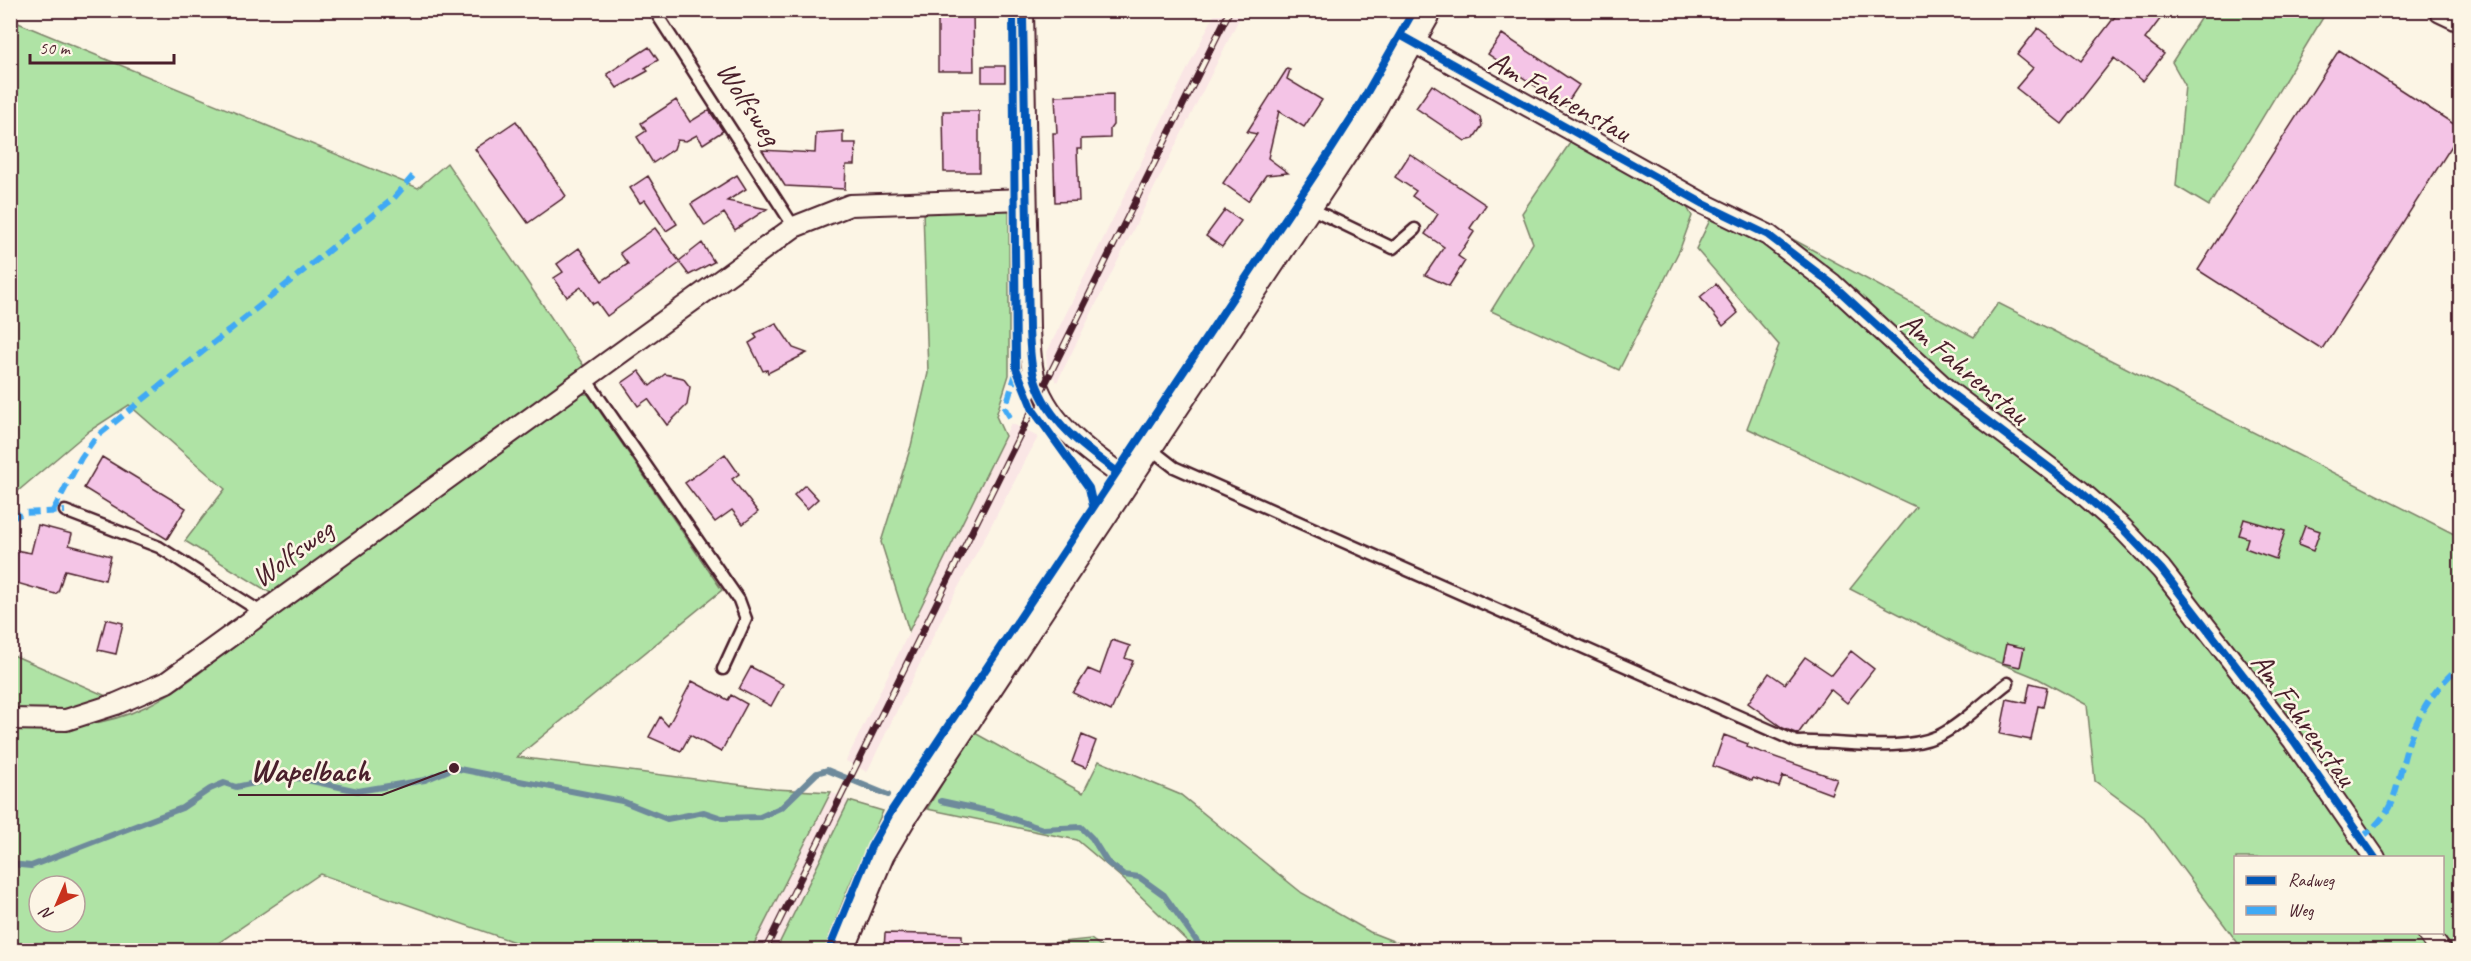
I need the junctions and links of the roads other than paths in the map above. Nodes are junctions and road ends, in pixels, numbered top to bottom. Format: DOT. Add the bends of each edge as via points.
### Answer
graph roads {
  1 [pos="654,10"];
  2 [pos="1023,10"];
  3 [pos="1430,10"];
  4 [pos="2441,10"];
  5 [pos="2460,19"];
  6 [pos="1414,42"];
  7 [pos="1026,200"];
  8 [pos="1310,208"];
  9 [pos="794,227"];
  10 [pos="1415,229"];
  11 [pos="586,379"];
  12 [pos="1151,449"];
  13 [pos="1130,481"];
  14 [pos="65,511"];
  15 [pos="261,612"];
  16 [pos="723,669"];
  17 [pos="2008,683"];
  18 [pos="10,718"];
  19 [pos="2374,856"];
  20 [pos="2428,934"];
  21 [pos="842,951"];
  22 [pos="2440,951"];
  1 -- 9 [label="lane, Wolfsweg"];
  2 -- 7 [label="street"];
  3 -- 6 [label="street"];
  4 -- 5 [label="street"];
  6 -- 8 [label="street"];
  6 -- 19 [label="street, Am Fahrenstau" via="1704,204 1768,235 1832,284 1948,391 2080,491 2161,569 2294,741"];
  7 -- 9 [label="street, Wolfsweg" via="850,205"];
  7 -- 13 [label="street" via="1034,379 1047,407 1078,442"];
  8 -- 10 [label="lane" via="1393,248"];
  8 -- 12 [label="street"];
  9 -- 11 [label="street, Wolfsweg"];
  11 -- 15 [label="street, Wolfsweg"];
  11 -- 16 [label="lane" via="739,600 746,619"];
  12 -- 13 [label="street"];
  12 -- 17 [label="lane" via="1174,467 1797,742 1868,746 1924,740 1945,732"];
  13 -- 21 [label="street" via="899,826 882,854"];
  14 -- 15 [label="lane" via="159,546"];
  15 -- 18 [label="street, Wolfsweg" via="167,682 116,704 66,720"];
  20 -- 22 [label="street"];
}
